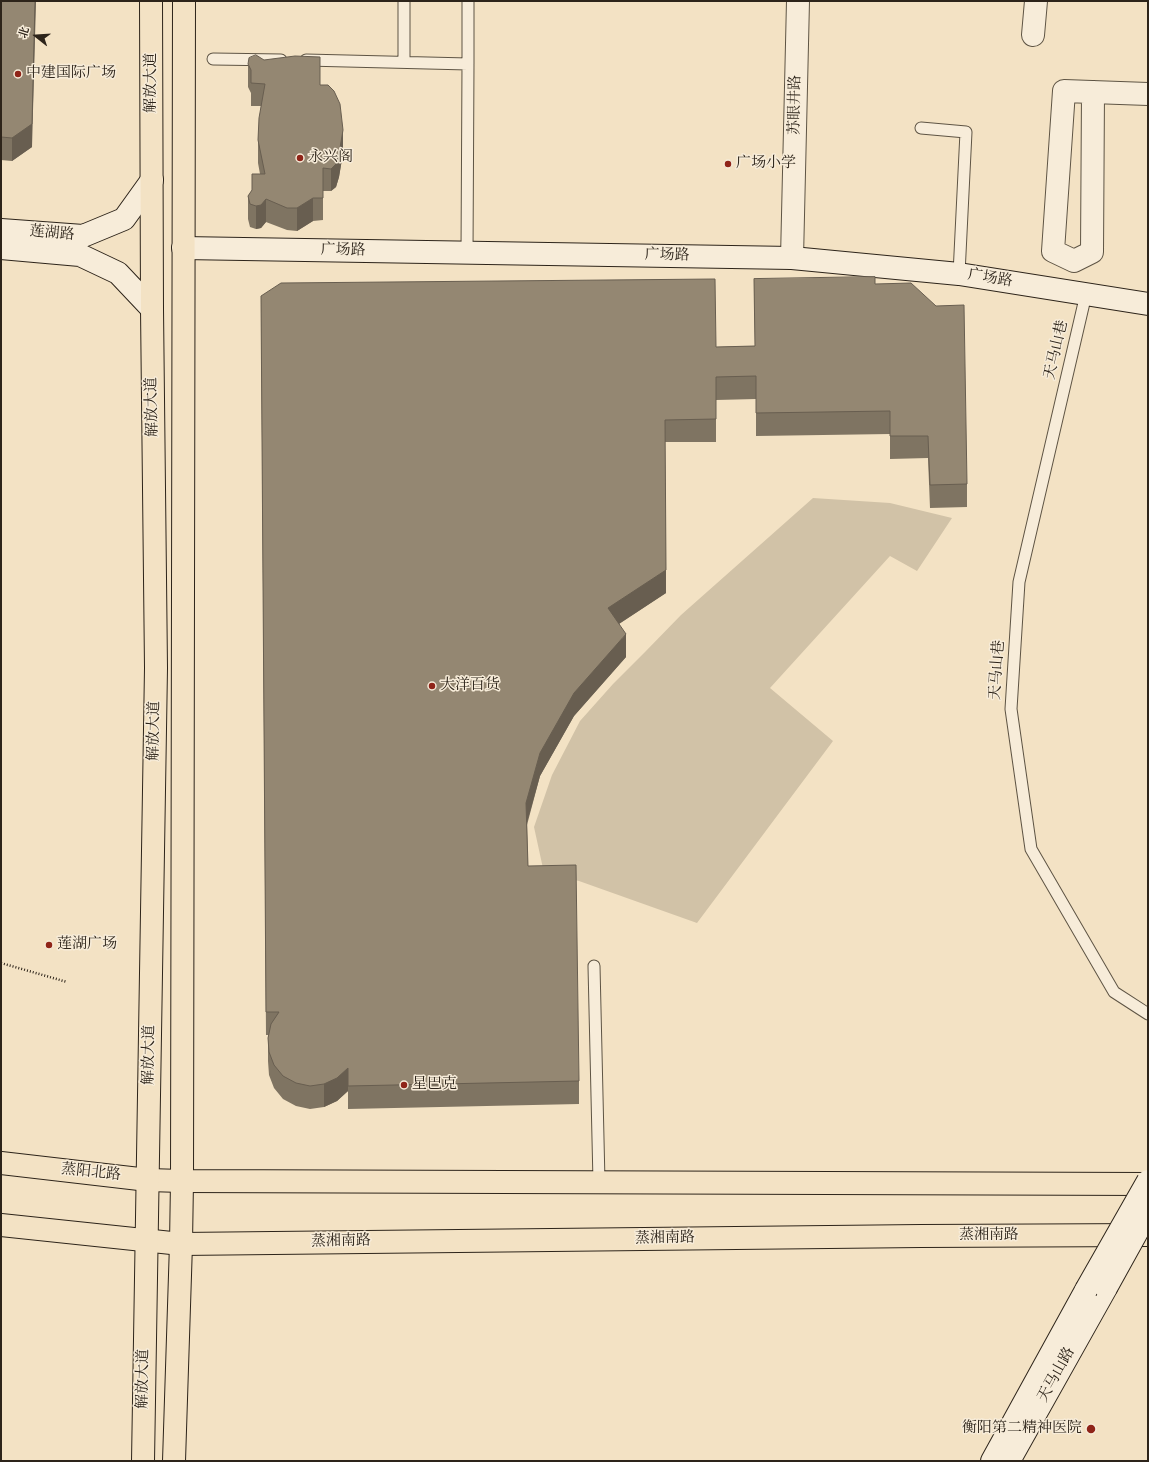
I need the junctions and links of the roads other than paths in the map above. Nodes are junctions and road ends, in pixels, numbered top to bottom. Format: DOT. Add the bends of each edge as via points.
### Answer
graph roads {
  1 [pos="151,1"];
  2 [pos="184,1"];
  3 [pos="404,1"];
  4 [pos="468,1"];
  5 [pos="798,1"];
  6 [pos="1036,1"];
  7 [pos="1033,36"];
  8 [pos="213,59"];
  9 [pos="404,62"];
  10 [pos="468,64"];
  11 [pos="1093,92"];
  12 [pos="1148,94"];
  13 [pos="921,128"];
  14 [pos="152,180"];
  15 [pos="1,230"];
  16 [pos="1,248"];
  17 [pos="183,248"];
  18 [pos="467,253"];
  19 [pos="792,258"];
  20 [pos="959,274"];
  21 [pos="1086,294"];
  22 [pos="1148,304"];
  23 [pos="152,308"];
  24 [pos="594,966"];
  25 [pos="1148,1014"];
  26 [pos="1,1163"];
  27 [pos="148,1180"];
  28 [pos="182,1181"];
  29 [pos="599,1182"];
  30 [pos="1148,1182"];
  31 [pos="1148,1212"];
  32 [pos="1,1224"];
  33 [pos="1148,1235"];
  34 [pos="147,1240"];
  35 [pos="181,1244"];
  36 [pos="1096,1289"];
  37 [pos="143,1461"];
  38 [pos="174,1461"];
  39 [pos="992,1461"];
  40 [pos="1009,1461"];
  1 -- 14 [label="main road, 解放大道"];
  2 -- 17 [label="main road, 解放大道"];
  3 -- 9 [label="lane"];
  4 -- 10 [label="lane"];
  5 -- 19 [label="street, 苏眼井路"];
  6 -- 7 [label="street"];
  8 -- 9 [label="lane"];
  9 -- 10 [label="lane"];
  10 -- 18 [label="lane"];
  11 -- 11 [label="street" via="1064,91 1053,250 1074,261 1092,252"];
  11 -- 12 [label="street"];
  13 -- 20 [label="lane" via="966,132"];
  14 -- 15 [label="street, 莲湖路" via="124,219 83,236"];
  14 -- 23 [label="main road, 解放大道"];
  16 -- 23 [label="street, 莲湖路" via="80,255 118,273"];
  17 -- 18 [label="street, 广场路"];
  17 -- 28 [label="main road, 解放大道"];
  18 -- 19 [label="street, 广场路"];
  19 -- 20 [label="street, 广场路"];
  20 -- 21 [label="street, 广场路"];
  21 -- 22 [label="street, 广场路"];
  21 -- 25 [label="lane, 天马山巷" via="1019,582 1011,709 1031,849 1114,992"];
  23 -- 27 [label="main road, 解放大道" via="156,668"];
  24 -- 29 [label="lane"];
  26 -- 27 [label="main road, 蒸阳北路"];
  27 -- 28 [label="main road, 蒸阳北路"];
  27 -- 34 [label="main road, 解放大道"];
  28 -- 29 [label="main road"];
  28 -- 35 [label="main road, 解放大道"];
  29 -- 30 [label="main road"];
  30 -- 36 [label="street, bridge"];
  31 -- 36 [label="street, bridge"];
  32 -- 34 [label="main road"];
  33 -- 35 [label="main road, 蒸湘南路"];
  34 -- 35 [label="main road"];
  34 -- 37 [label="main road, 解放大道"];
  35 -- 38 [label="main road, 解放大道"];
  36 -- 39 [label="street, 天马山路"];
  36 -- 40 [label="street, 天马山路"];
}
